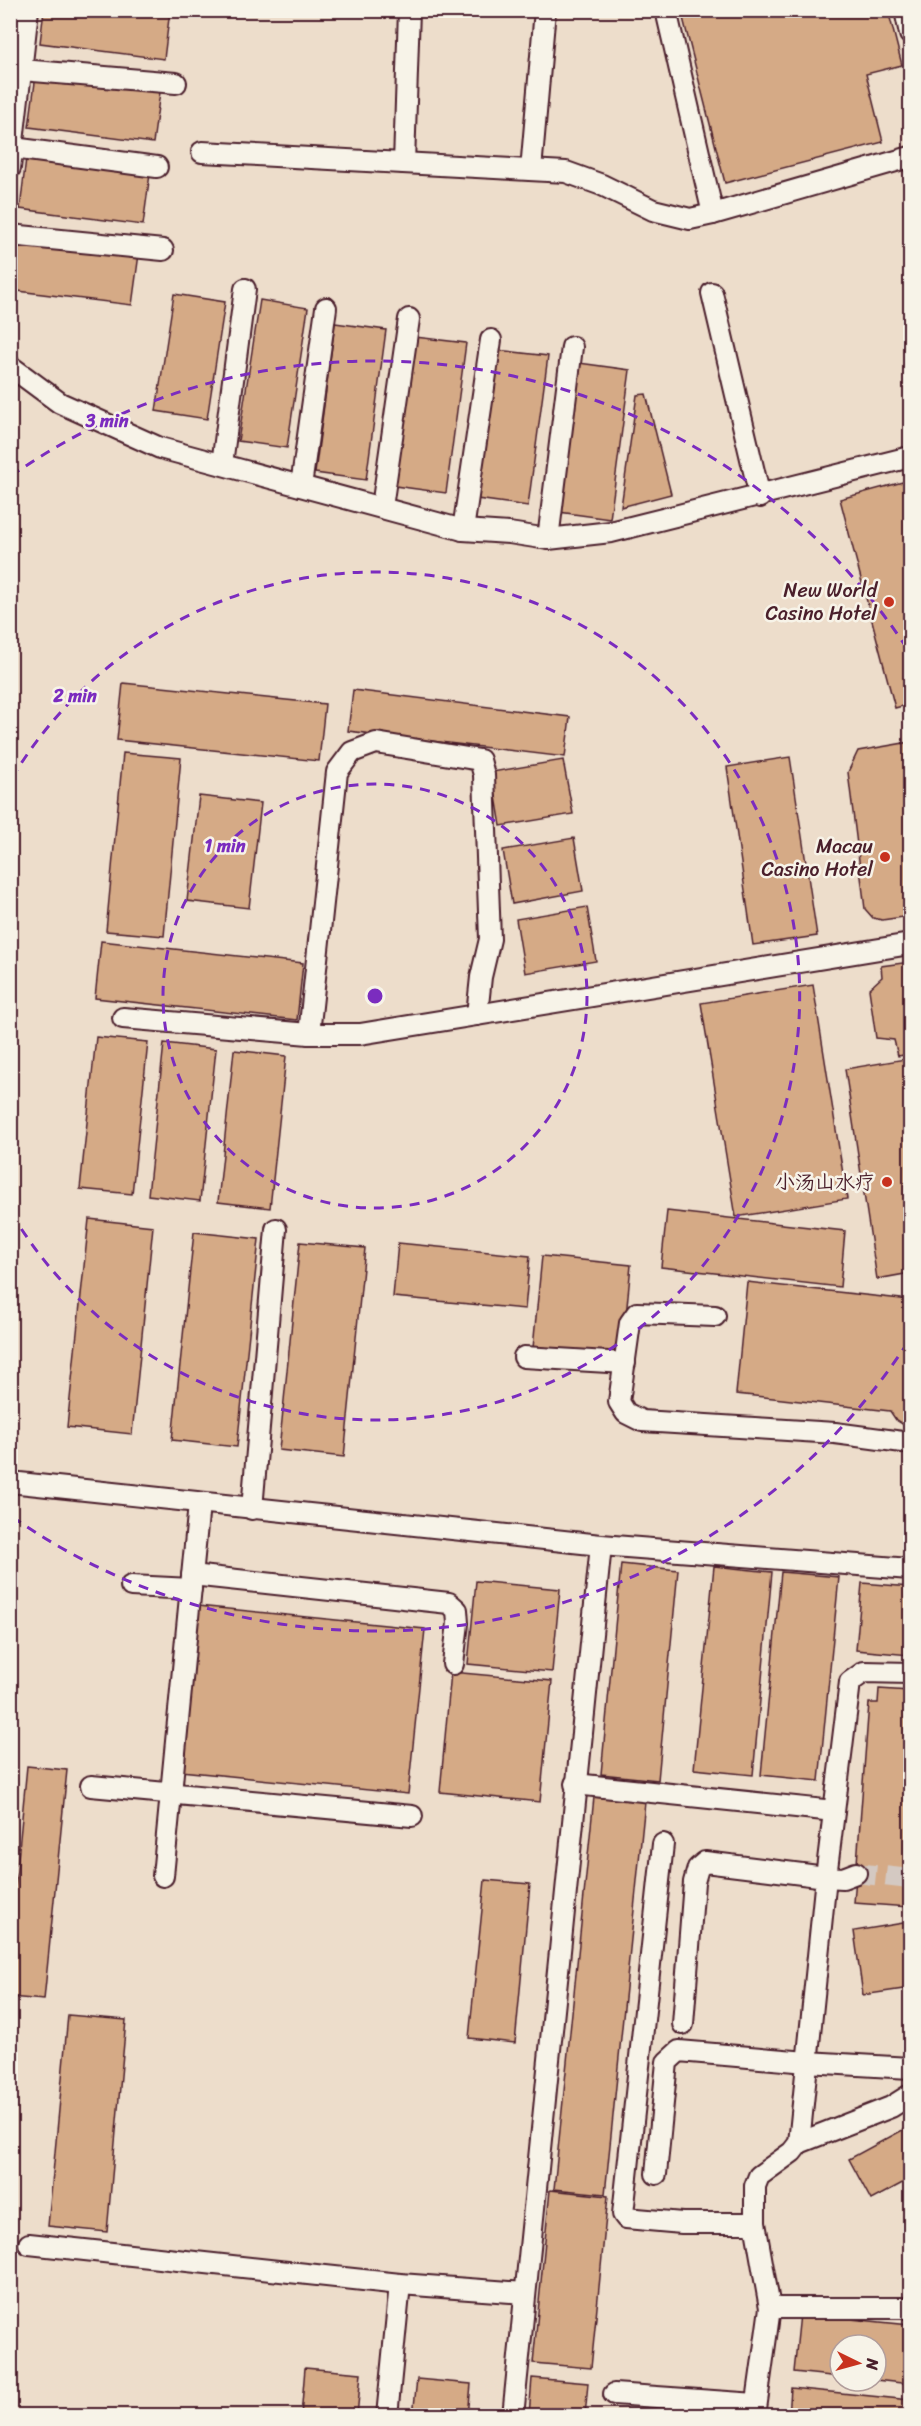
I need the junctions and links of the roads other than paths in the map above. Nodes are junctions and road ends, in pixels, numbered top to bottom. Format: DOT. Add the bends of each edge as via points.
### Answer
graph roads {
  1 [pos="28,10"];
  2 [pos="409,10"];
  3 [pos="545,10"];
  4 [pos="666,10"];
  5 [pos="904,10"];
  6 [pos="910,34"];
  7 [pos="16,70"];
  8 [pos="176,83"];
  9 [pos="202,152"];
  10 [pos="910,157"];
  11 [pos="12,158"];
  12 [pos="404,163"];
  13 [pos="157,166"];
  14 [pos="531,170"];
  15 [pos="713,214"];
  16 [pos="10,235"];
  17 [pos="163,250"];
  18 [pos="245,290"];
  19 [pos="712,293"];
  20 [pos="326,308"];
  21 [pos="409,319"];
  22 [pos="491,340"];
  23 [pos="572,347"];
  24 [pos="10,366"];
  25 [pos="910,457"];
  26 [pos="222,464"];
  27 [pos="301,486"];
  28 [pos="760,497"];
  29 [pos="382,507"];
  30 [pos="464,530"];
  31 [pos="548,539"];
  32 [pos="910,944"];
  33 [pos="477,1015"];
  34 [pos="123,1018"];
  35 [pos="309,1034"];
  36 [pos="276,1228"];
  37 [pos="715,1316"];
  38 [pos="524,1357"];
  39 [pos="626,1363"];
  40 [pos="910,1443"];
  41 [pos="10,1482"];
  42 [pos="200,1504"];
  43 [pos="252,1509"];
  44 [pos="601,1545"];
  45 [pos="910,1569"];
  46 [pos="192,1582"];
  47 [pos="130,1586"];
  48 [pos="453,1664"];
  49 [pos="910,1673"];
  50 [pos="575,1784"];
  51 [pos="91,1786"];
  52 [pos="171,1793"];
  53 [pos="834,1811"];
  54 [pos="412,1816"];
  55 [pos="663,1844"];
  56 [pos="856,1874"];
  57 [pos="163,1876"];
  58 [pos="826,1877"];
  59 [pos="683,2024"];
  60 [pos="807,2062"];
  61 [pos="910,2068"];
  62 [pos="910,2095"];
  63 [pos="799,2144"];
  64 [pos="656,2174"];
  65 [pos="755,2223"];
  66 [pos="29,2244"];
  67 [pos="400,2284"];
  68 [pos="525,2293"];
  69 [pos="770,2308"];
  70 [pos="910,2308"];
  71 [pos="614,2394"];
  72 [pos="756,2410"];
  73 [pos="387,2415"];
  74 [pos="513,2415"];
  1 -- 7 [label="street"];
  2 -- 12 [label="street"];
  3 -- 14 [label="street"];
  4 -- 15 [label="street"];
  5 -- 6 [label="street"];
  7 -- 8 [label="street"];
  7 -- 11 [label="street"];
  9 -- 12 [label="street"];
  10 -- 15 [label="street"];
  11 -- 13 [label="street"];
  12 -- 14 [label="street"];
  14 -- 15 [label="street" via="566,172 652,210 690,219"];
  16 -- 17 [label="street"];
  18 -- 26 [label="street"];
  19 -- 28 [label="street"];
  20 -- 27 [label="street"];
  21 -- 29 [label="street"];
  22 -- 30 [label="street"];
  23 -- 31 [label="street"];
  24 -- 26 [label="street" via="60,403 160,448"];
  25 -- 28 [label="street"];
  26 -- 27 [label="street"];
  27 -- 29 [label="street"];
  28 -- 31 [label="street" via="611,532"];
  29 -- 30 [label="street"];
  30 -- 31 [label="street"];
  32 -- 33 [label="street"];
  33 -- 35 [label="street" via="360,1034"];
  33 -- 35 [label="street" via="490,939 484,774 480,760 376,743 352,752 337,772"];
  34 -- 35 [label="street"];
  36 -- 43 [label="street"];
  37 -- 39 [label="street" via="637,1313 630,1323"];
  38 -- 39 [label="street"];
  39 -- 40 [label="street" via="620,1402 626,1413 642,1421 835,1433"];
  41 -- 42 [label="street"];
  42 -- 43 [label="street"];
  42 -- 46 [label="street"];
  43 -- 44 [label="street"];
  44 -- 45 [label="street"];
  44 -- 50 [label="street"];
  46 -- 47 [label="street"];
  46 -- 48 [label="street" via="449,1603 457,1610 458,1623"];
  46 -- 52 [label="street"];
  49 -- 53 [label="street" via="864,1672 850,1682"];
  50 -- 53 [label="street"];
  50 -- 68 [label="street"];
  51 -- 52 [label="street"];
  52 -- 54 [label="street"];
  52 -- 57 [label="street"];
  53 -- 58 [label="street"];
  55 -- 65 [label="street" via="623,2216 682,2223"];
  56 -- 58 [label="street"];
  58 -- 59 [label="street" via="705,1862 698,1868"];
  58 -- 60 [label="street"];
  60 -- 61 [label="street"];
  60 -- 63 [label="street"];
  60 -- 64 [label="street" via="687,2050 674,2054 667,2062"];
  62 -- 63 [label="street" via="891,2107"];
  63 -- 65 [label="street" via="759,2176 754,2186"];
  65 -- 69 [label="street"];
  66 -- 67 [label="street"];
  67 -- 68 [label="street"];
  67 -- 73 [label="street"];
  68 -- 74 [label="street"];
  69 -- 70 [label="street"];
  69 -- 72 [label="street"];
  71 -- 72 [label="street"];
}
